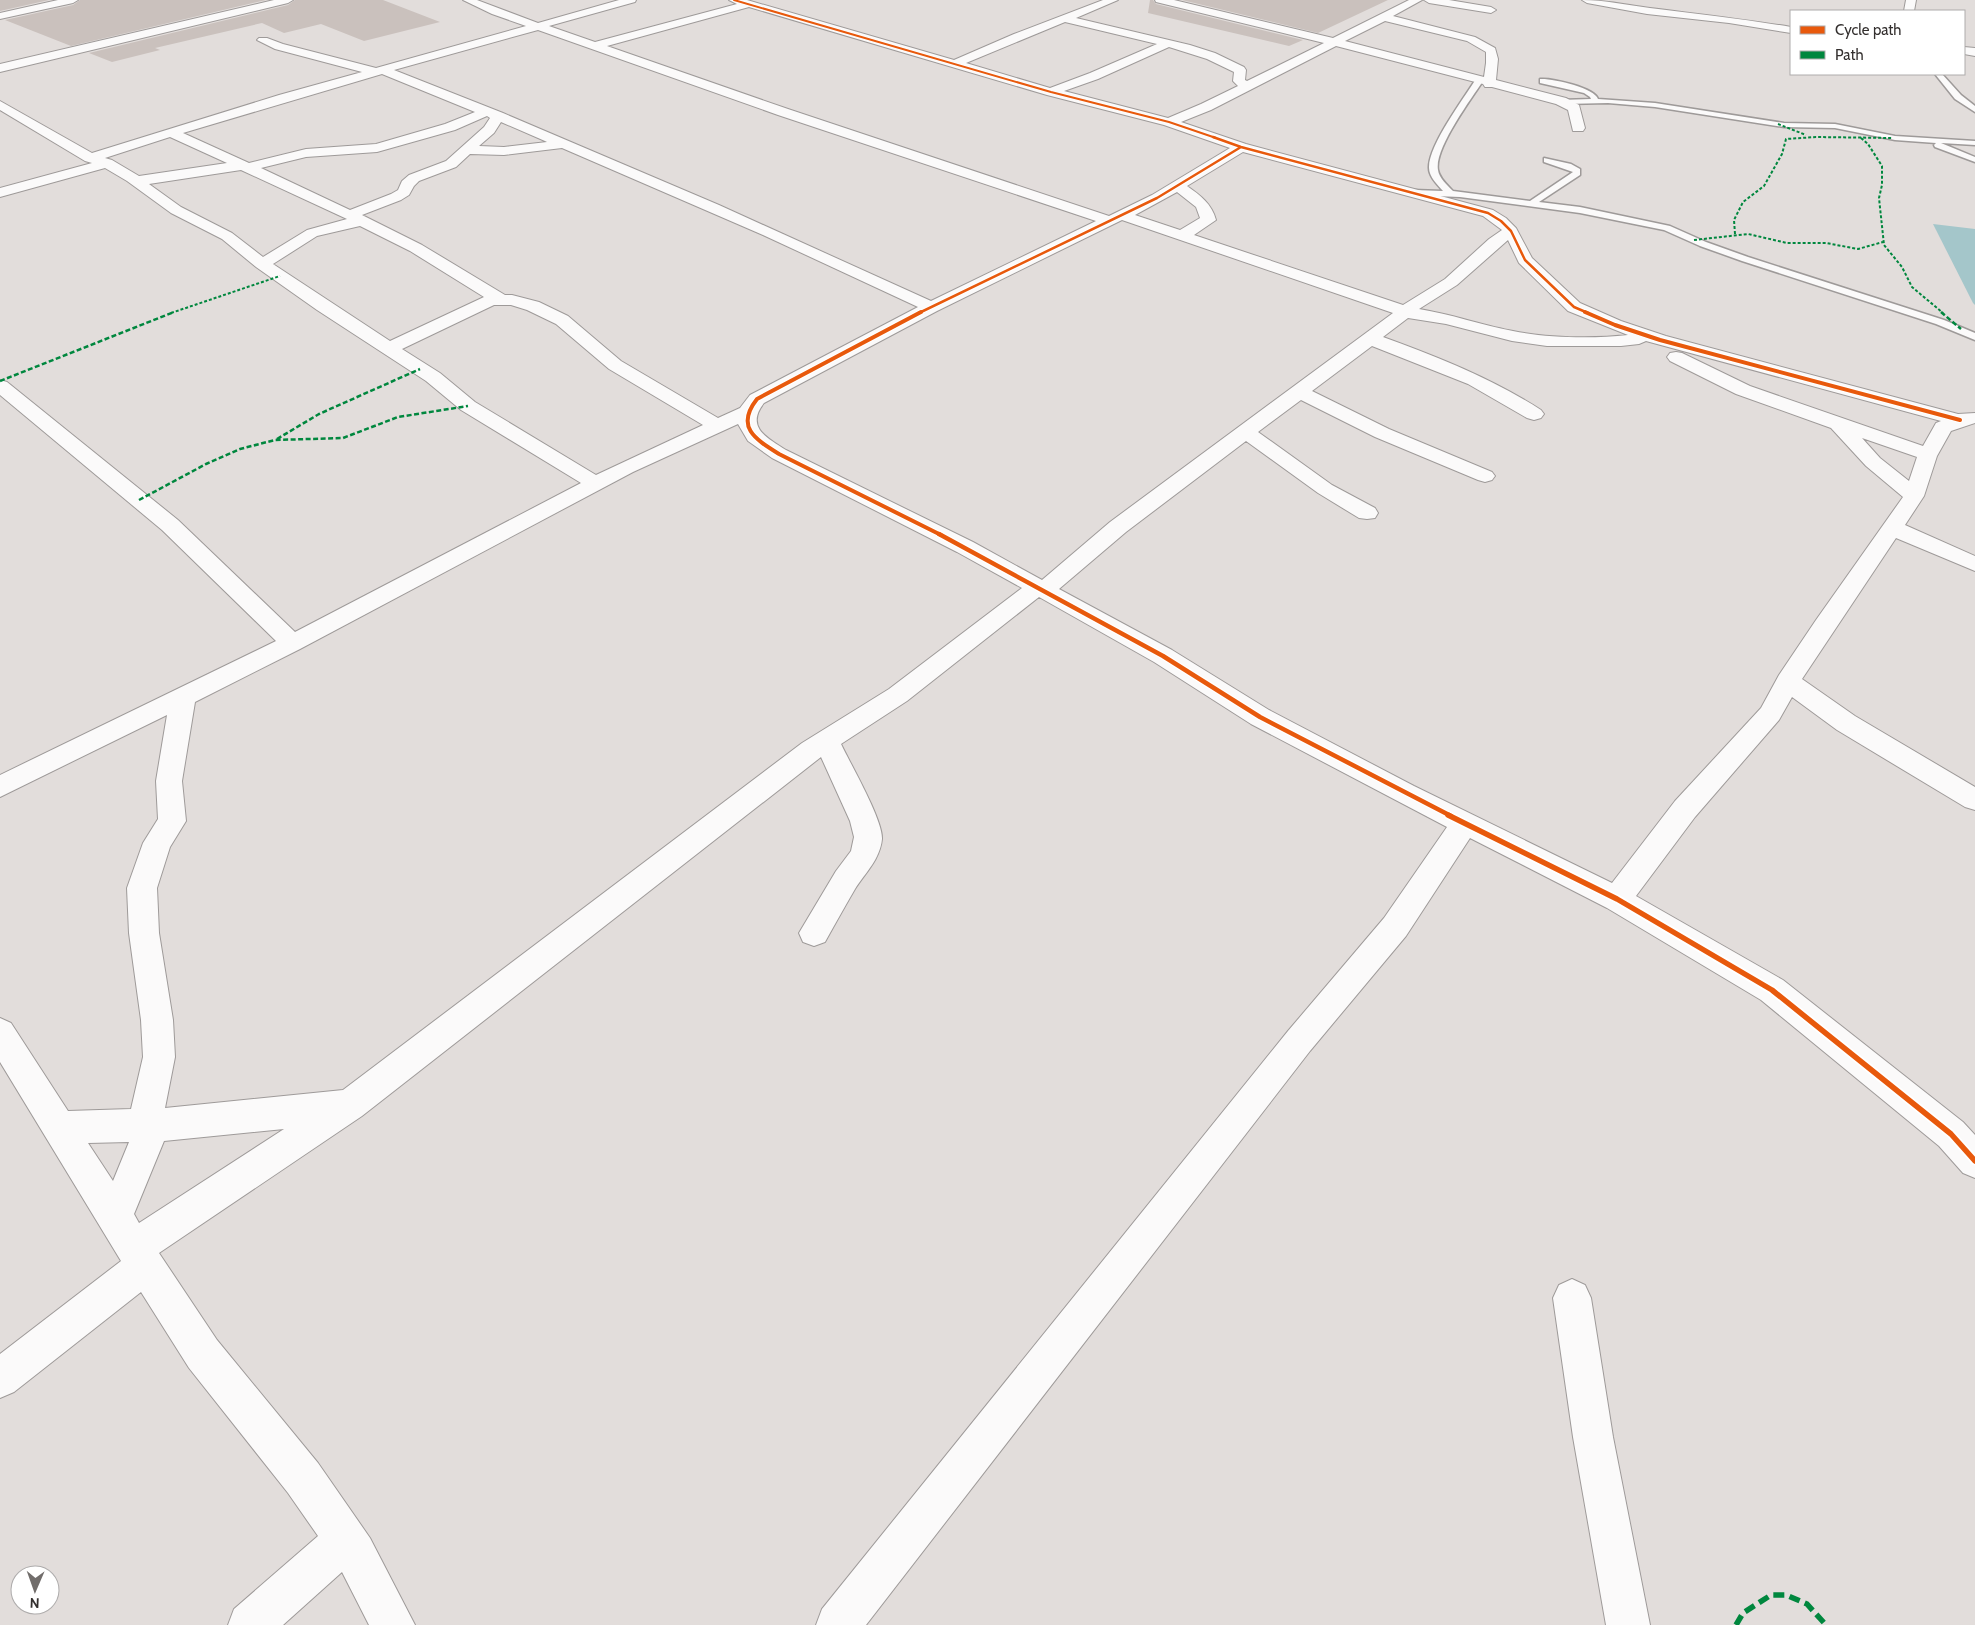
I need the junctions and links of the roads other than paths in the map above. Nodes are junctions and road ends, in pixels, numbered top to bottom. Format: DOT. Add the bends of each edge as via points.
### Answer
graph roads {
  1 [pos="73,0"];
  2 [pos="288,0"];
  3 [pos="468,0"];
  4 [pos="734,0"];
  5 [pos="1113,0"];
  6 [pos="1160,0"];
  7 [pos="1417,0"];
  8 [pos="1429,0"];
  9 [pos="1587,0"];
  10 [pos="510,1"];
  11 [pos="630,4"];
  12 [pos="749,4"];
  13 [pos="792,6"];
  14 [pos="1491,10"];
  15 [pos="777,11"];
  16 [pos="496,12"];
  17 [pos="0,16"];
  18 [pos="1383,17"];
  19 [pos="1066,19"];
  20 [pos="542,26"];
  21 [pos="1433,29"];
  22 [pos="1790,30"];
  23 [pos="263,40"];
  24 [pos="1168,43"];
  25 [pos="1333,43"];
  26 [pos="597,45"];
  27 [pos="1452,48"];
  28 [pos="1456,61"];
  29 [pos="954,64"];
  30 [pos="0,68"];
  31 [pos="379,71"];
  32 [pos="1452,74"];
  33 [pos="1939,75"];
  34 [pos="1543,81"];
  35 [pos="1484,82"];
  36 [pos="1246,86"];
  37 [pos="1050,92"];
  38 [pos="1564,102"];
  39 [pos="1595,102"];
  40 [pos="0,105"];
  41 [pos="1975,110"];
  42 [pos="492,114"];
  43 [pos="1169,122"];
  44 [pos="1578,128"];
  45 [pos="171,134"];
  46 [pos="1928,141"];
  47 [pos="1975,143"];
  48 [pos="564,144"];
  49 [pos="1241,147"];
  50 [pos="468,150"];
  51 [pos="90,158"];
  52 [pos="1547,160"];
  53 [pos="1975,160"];
  54 [pos="106,164"];
  55 [pos="247,166"];
  56 [pos="137,182"];
  57 [pos="1176,185"];
  58 [pos="0,192"];
  59 [pos="1412,193"];
  60 [pos="1451,194"];
  61 [pos="1516,202"];
  62 [pos="1532,204"];
  63 [pos="357,218"];
  64 [pos="1116,218"];
  65 [pos="1505,225"];
  66 [pos="1182,235"];
  67 [pos="262,264"];
  68 [pos="501,300"];
  69 [pos="931,307"];
  70 [pos="1405,311"];
  71 [pos="1975,337"];
  72 [pos="1370,338"];
  73 [pos="1645,338"];
  74 [pos="390,348"];
  75 [pos="0,386"];
  76 [pos="1299,392"];
  77 [pos="748,412"];
  78 [pos="1534,414"];
  79 [pos="1967,419"];
  80 [pos="1837,424"];
  81 [pos="717,426"];
  82 [pos="1246,432"];
  83 [pos="1928,454"];
  84 [pos="1485,476"];
  85 [pos="596,484"];
  86 [pos="1914,496"];
  87 [pos="1366,513"];
  88 [pos="1893,528"];
  89 [pos="1975,564"];
  90 [pos="1041,588"];
  91 [pos="292,643"];
  92 [pos="1788,681"];
  93 [pos="183,696"];
  94 [pos="826,740"];
  95 [pos="0,787"];
  96 [pos="1975,800"];
  97 [pos="1465,823"];
  98 [pos="1617,899"];
  99 [pos="814,933"];
  100 [pos="0,1033"];
  101 [pos="350,1105"];
  102 [pos="148,1126"];
  103 [pos="60,1128"];
  104 [pos="1975,1161"];
  105 [pos="114,1216"];
  106 [pos="140,1257"];
  107 [pos="1572,1298"];
  108 [pos="0,1378"];
  109 [pos="346,1540"];
  110 [pos="250,1625"];
  111 [pos="393,1625"];
  112 [pos="838,1625"];
  113 [pos="1628,1625"];
  1 -- 17 [label="street"];
  2 -- 30 [label="street"];
  3 -- 16 [label="street"];
  4 -- 12 [label="street"];
  5 -- 19 [label="street"];
  6 -- 25 [label="street"];
  7 -- 18 [label="street"];
  8 -- 14 [label="street"];
  9 -- 22 [label="street"];
  10 -- 16 [label="street"];
  11 -- 20 [label="street"];
  12 -- 15 [label="street"];
  12 -- 26 [label="street" via="648,27"];
  13 -- 15 [label="street"];
  15 -- 29 [label="street"];
  16 -- 20 [label="street"];
  18 -- 21 [label="street"];
  18 -- 25 [label="street"];
  19 -- 24 [label="street"];
  19 -- 29 [label="street"];
  20 -- 26 [label="street"];
  20 -- 31 [label="street"];
  21 -- 27 [label="street"];
  21 -- 35 [label="street" via="1471,39 1491,50 1493,64"];
  23 -- 31 [label="street" via="279,47"];
  24 -- 36 [label="street" via="1211,56 1240,70 1238,81"];
  24 -- 37 [label="street"];
  25 -- 32 [label="street"];
  25 -- 36 [label="street"];
  26 -- 64 [label="street" via="829,128"];
  28 -- 32 [label="street"];
  29 -- 37 [label="street"];
  31 -- 42 [label="street"];
  31 -- 45 [label="street"];
  32 -- 35 [label="street"];
  33 -- 41 [label="lane"];
  34 -- 39 [label="lane" via="1587,91 1594,96"];
  35 -- 38 [label="street"];
  35 -- 60 [label="lane" via="1456,117 1437,151 1433,168"];
  36 -- 43 [label="street"];
  37 -- 43 [label="street"];
  38 -- 39 [label="lane"];
  38 -- 44 [label="street" via="1574,108"];
  39 -- 46 [label="lane" via="1655,105 1784,125 1835,126"];
  40 -- 51 [label="street"];
  42 -- 48 [label="street"];
  42 -- 50 [label="street" via="489,130"];
  42 -- 55 [label="street" via="377,148 306,153"];
  43 -- 49 [label="street"];
  45 -- 51 [label="street"];
  45 -- 55 [label="street"];
  46 -- 47 [label="lane"];
  46 -- 53 [label="lane"];
  48 -- 50 [label="street" via="504,151"];
  48 -- 69 [label="street"];
  49 -- 57 [label="street"];
  49 -- 59 [label="street"];
  50 -- 63 [label="street" via="451,164 414,178 396,198"];
  51 -- 54 [label="street"];
  52 -- 62 [label="lane" via="1568,166 1577,173"];
  54 -- 56 [label="street"];
  54 -- 58 [label="street"];
  55 -- 56 [label="street"];
  55 -- 63 [label="street"];
  56 -- 67 [label="street" via="176,210 227,236"];
  57 -- 64 [label="street"];
  57 -- 66 [label="street" via="1208,213 1208,220"];
  59 -- 60 [label="lane"];
  59 -- 65 [label="street" via="1488,213"];
  60 -- 61 [label="lane"];
  61 -- 62 [label="lane"];
  61 -- 65 [label="lane"];
  62 -- 71 [label="lane" via="1667,228 1745,259 1940,322"];
  63 -- 67 [label="street" via="312,233"];
  63 -- 68 [label="street" via="416,248"];
  64 -- 66 [label="street"];
  64 -- 69 [label="street"];
  65 -- 70 [label="street" via="1495,242 1451,282"];
  65 -- 73 [label="street" via="1525,260 1574,307"];
  66 -- 70 [label="street"];
  67 -- 74 [label="street"];
  68 -- 74 [label="street" via="492,300"];
  68 -- 81 [label="street" via="533,306 562,320 615,365"];
  69 -- 77 [label="street" via="757,399"];
  70 -- 72 [label="street"];
  70 -- 73 [label="street" via="1512,336 1547,340 1621,341"];
  72 -- 76 [label="street"];
  72 -- 78 [label="street" via="1457,370"];
  73 -- 79 [label="street"];
  73 -- 80 [label="street" via="1743,390"];
  74 -- 85 [label="street" via="468,406"];
  75 -- 91 [label="street" via="170,525"];
  76 -- 82 [label="street"];
  76 -- 84 [label="street" via="1382,433"];
  77 -- 81 [label="street"];
  77 -- 90 [label="street" via="747,424 756,439 778,454"];
  79 -- 83 [label="street" via="1943,427"];
  80 -- 83 [label="street"];
  80 -- 86 [label="street" via="1873,462"];
  81 -- 85 [label="street"];
  82 -- 87 [label="street"];
  82 -- 90 [label="street"];
  83 -- 86 [label="street"];
  85 -- 91 [label="street"];
  86 -- 88 [label="street"];
  88 -- 89 [label="street"];
  88 -- 92 [label="street"];
  90 -- 94 [label="street" via="898,695"];
  90 -- 97 [label="street" via="1163,656 1260,717"];
  91 -- 93 [label="street"];
  92 -- 96 [label="street" via="1846,723"];
  92 -- 98 [label="street" via="1770,714 1685,809"];
  93 -- 95 [label="street"];
  93 -- 102 [label="street" via="168,781 172,821 157,843 142,888 144,933 159,1057"];
  94 -- 99 [label="street" via="868,836 864,856 846,878"];
  94 -- 101 [label="street"];
  97 -- 98 [label="street"];
  97 -- 112 [label="street" via="1395,927 1299,1040"];
  98 -- 104 [label="street" via="1772,990 1951,1134"];
  100 -- 103 [label="street"];
  101 -- 102 [label="street"];
  101 -- 106 [label="street"];
  102 -- 103 [label="street"];
  102 -- 105 [label="street" via="130,1184"];
  103 -- 105 [label="street"];
  105 -- 106 [label="street"];
  106 -- 108 [label="street"];
  106 -- 109 [label="street" via="203,1354 303,1478"];
  107 -- 113 [label="street" via="1593,1437"];
  109 -- 110 [label="street"];
  109 -- 111 [label="street"];
}
